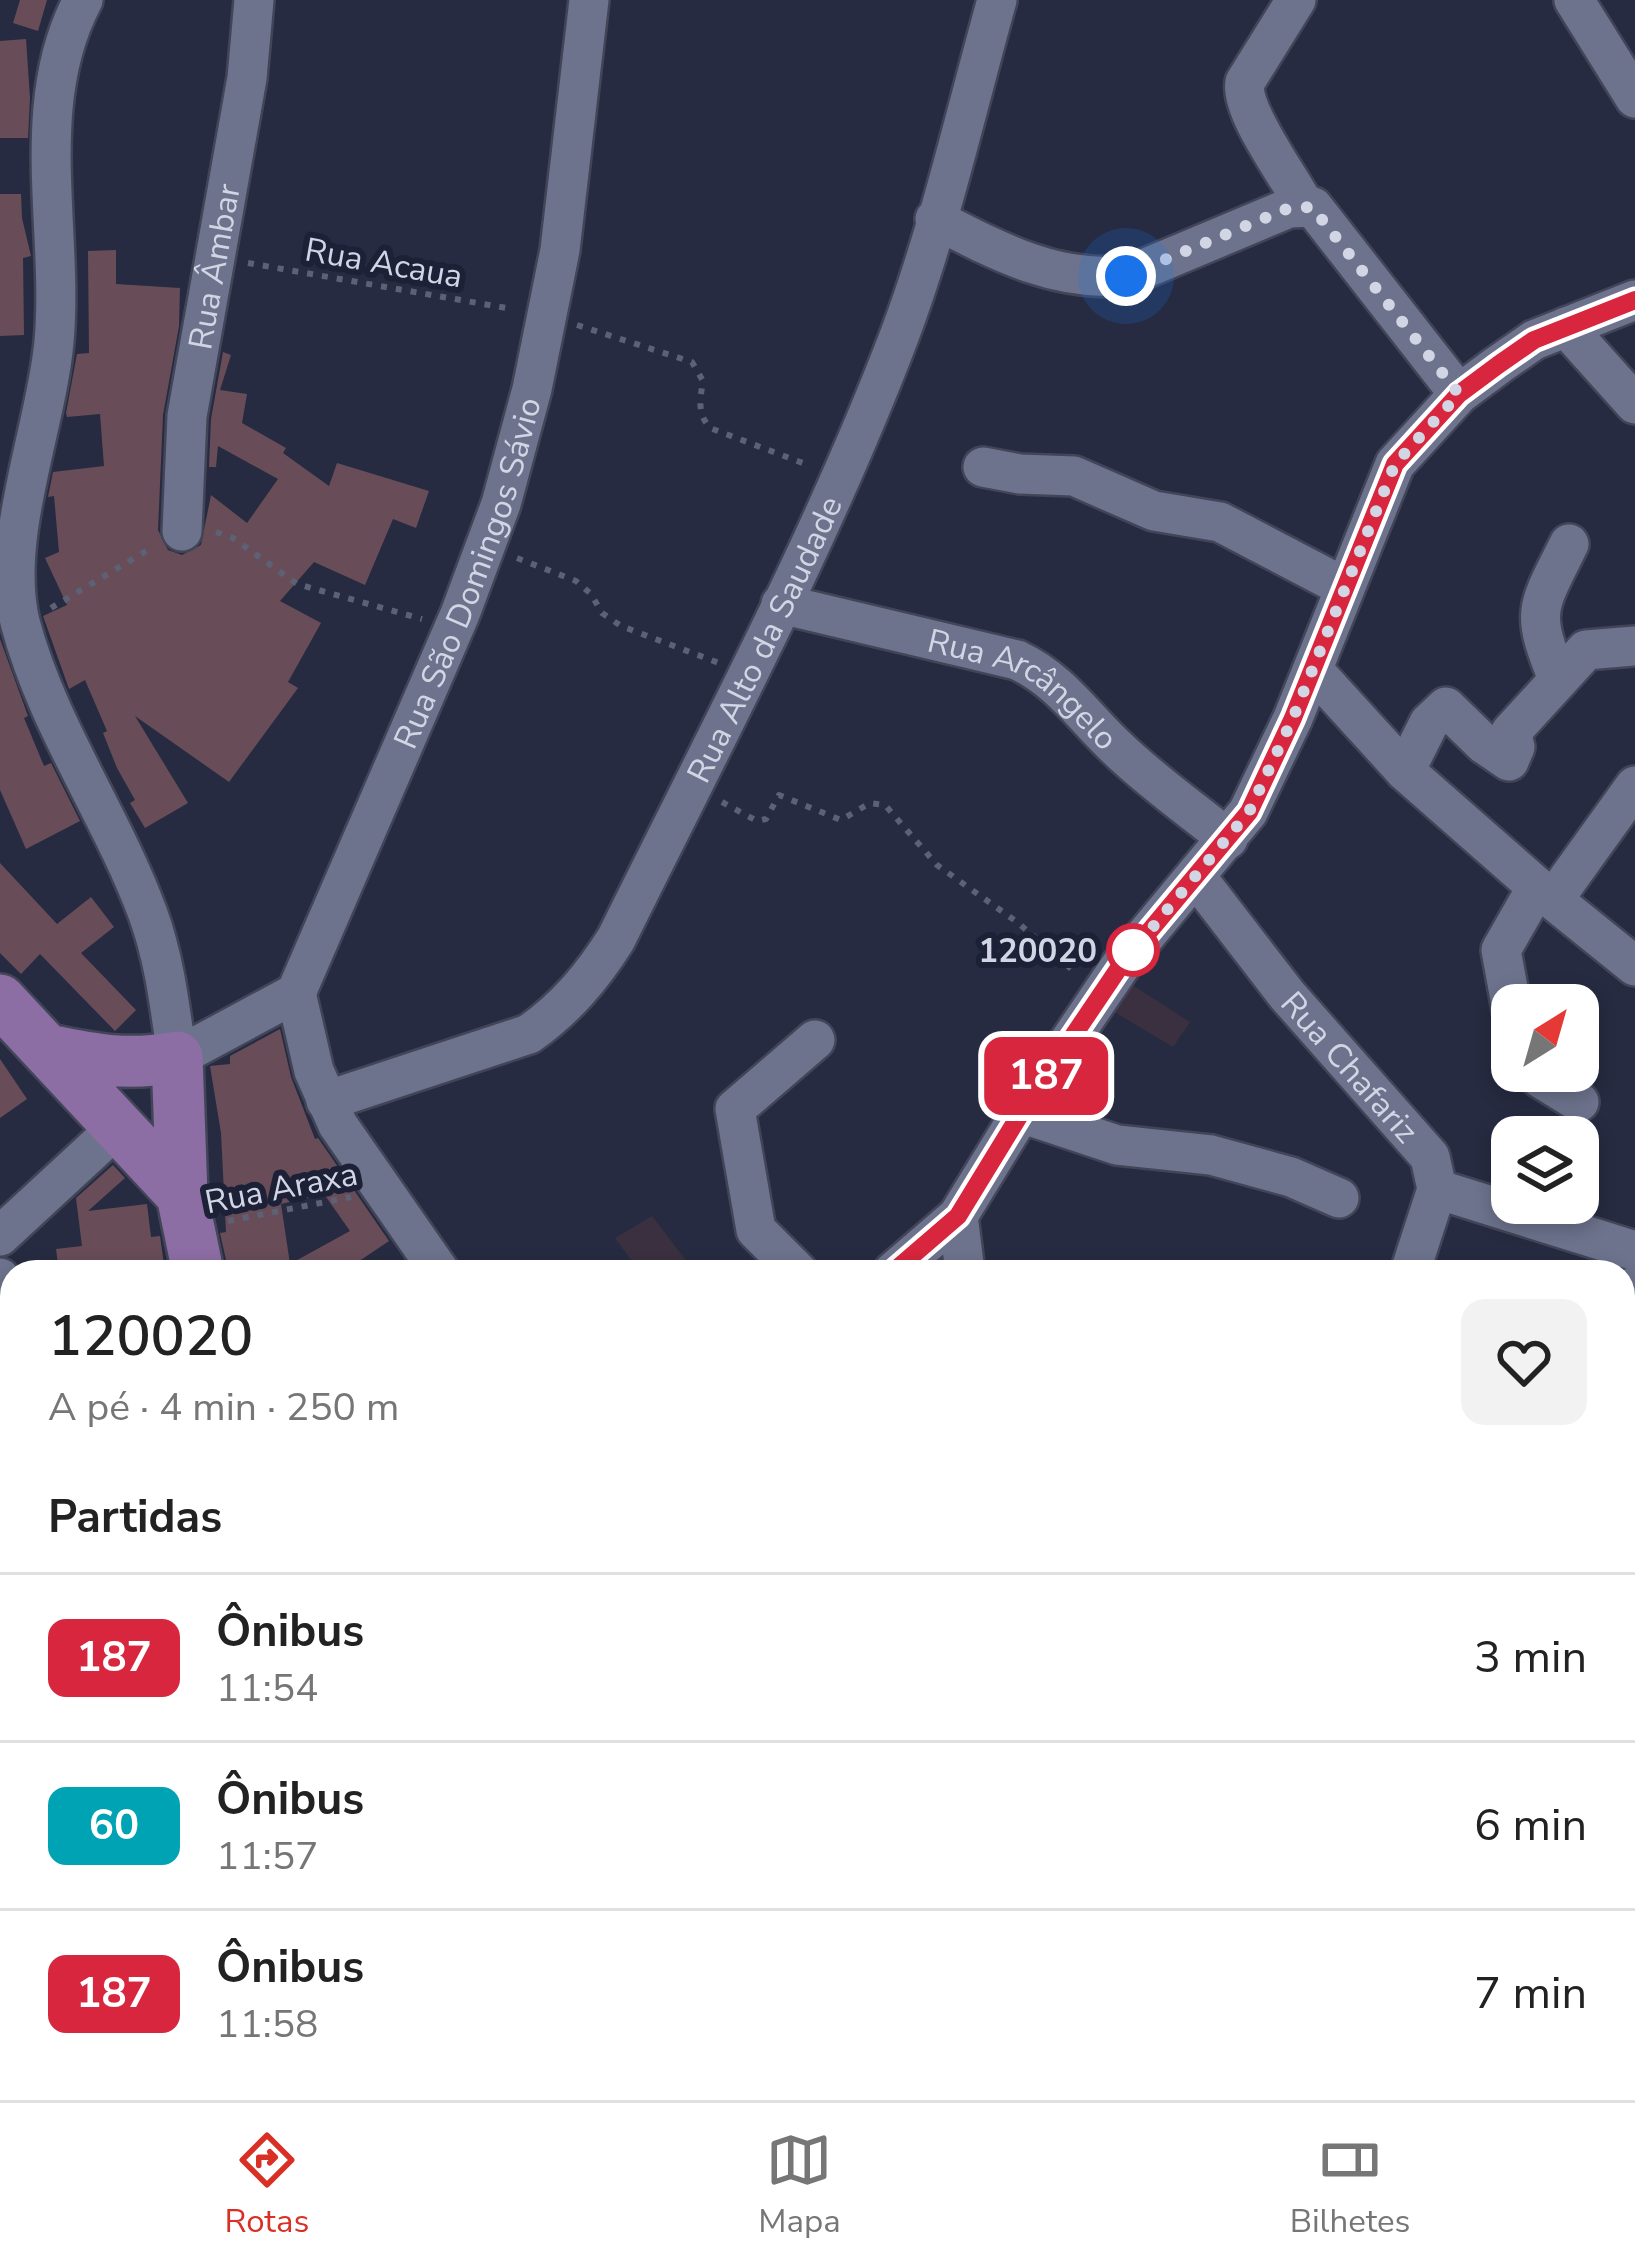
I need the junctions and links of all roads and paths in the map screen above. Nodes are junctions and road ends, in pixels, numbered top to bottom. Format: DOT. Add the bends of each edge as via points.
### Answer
graph roads {
  1 [pos="83,0"];
  2 [pos="254,0"];
  3 [pos="589,0"];
  4 [pos="997,0"];
  5 [pos="1296,0"];
  6 [pos="1574,0"];
  7 [pos="1635,98"];
  8 [pos="1304,205"];
  9 [pos="934,219"];
  10 [pos="214,257"];
  11 [pos="1635,300"];
  12 [pos="546,315"];
  13 [pos="1566,327"];
  14 [pos="1459,394"];
  15 [pos="1635,404"];
  16 [pos="982,467"];
  17 [pos="838,475"];
  18 [pos="182,531"];
  19 [pos="1569,544"];
  20 [pos="486,545"];
  21 [pos="1344,587"];
  22 [pos="781,604"];
  23 [pos="21,626"];
  24 [pos="454,629"];
  25 [pos="1635,646"];
  26 [pos="1312,670"];
  27 [pos="746,674"];
  28 [pos="1558,679"];
  29 [pos="1405,771"];
  30 [pos="692,785"];
  31 [pos="1635,785"];
  32 [pos="1228,839"];
  33 [pos="1197,878"];
  34 [pos="1545,894"];
  35 [pos="1635,967"];
  36 [pos="1507,984"];
  37 [pos="296,993"];
  38 [pos="1101,995"];
  39 [pos="0,1000"];
  40 [pos="815,1040"];
  41 [pos="48,1050"];
  42 [pos="177,1057"];
  43 [pos="1563,1092"];
  44 [pos="326,1101"];
  45 [pos="1579,1102"];
  46 [pos="1021,1113"];
  47 [pos="119,1126"];
  48 [pos="1437,1189"];
  49 [pos="382,1191"];
  50 [pos="1339,1198"];
  51 [pos="958,1216"];
  52 [pos="190,1232"];
  53 [pos="0,1236"];
  54 [pos="1635,1250"];
  55 [pos="431,1260"];
  56 [pos="786,1260"];
  57 [pos="907,1260"];
  58 [pos="963,1260"];
  59 [pos="1414,1260"];
  1 -- 23 [label="street" via="66,32 55,86 54,339 16,553"];
  2 -- 10 [label="street, Rua Âmbar" via="248,78"];
  3 -- 12 [label="street, Rua São Domingos Sávio"];
  4 -- 9 [label="street, Rua Alto da Saudade"];
  5 -- 8 [label="street" via="1243,93"];
  6 -- 7 [label="street"];
  8 -- 9 [label="street" via="1105,278 1018,261"];
  8 -- 14 [label="street" via="1325,219"];
  9 -- 17 [label="street, Rua Alto da Saudade" via="902,330"];
  10 -- 12 [label="path, Rua Acaua"];
  10 -- 18 [label="street, Rua Âmbar" via="188,416"];
  11 -- 13 [label="street"];
  12 -- 17 [label="path, Rua Acaua" via="692,362 704,381 699,404 710,428"];
  12 -- 20 [label="street, Rua São Domingos Sávio"];
  13 -- 14 [label="street"];
  13 -- 15 [label="street"];
  14 -- 21 [label="street" via="1395,464"];
  16 -- 21 [label="street" via="1074,476 1154,511 1220,522"];
  17 -- 22 [label="street, Rua Alto da Saudade"];
  18 -- 23 [label="path"];
  18 -- 24 [label="path" via="232,538 297,584"];
  19 -- 28 [label="street" via="1538,606"];
  20 -- 24 [label="street, Rua São Domingos Sávio"];
  20 -- 27 [label="path" via="576,581 621,626"];
  21 -- 26 [label="street"];
  22 -- 27 [label="street, Rua Alto da Saudade"];
  22 -- 32 [label="street, Rua Arcângelo" via="1035,668"];
  23 -- 42 [label="street" via="37,679 147,914 166,973"];
  24 -- 37 [label="street, Rua São Domingos Sávio"];
  25 -- 28 [label="street" via="1586,650"];
  26 -- 29 [label="street"];
  26 -- 32 [label="street" via="1265,783"];
  27 -- 30 [label="street, Rua Alto da Saudade"];
  28 -- 29 [label="street" via="1511,731 1509,761 1446,707"];
  29 -- 34 [label="street"];
  30 -- 38 [label="path" via="758,821 779,795 841,820 870,803 885,805 937,865"];
  30 -- 44 [label="street, Rua Alto da Saudade" via="616,939 592,978 550,1020 501,1046"];
  31 -- 34 [label="street"];
  32 -- 33 [label="street"];
  33 -- 38 [label="street"];
  33 -- 48 [label="street, Rua Chafariz" via="1430,1157"];
  34 -- 35 [label="street"];
  34 -- 36 [label="street" via="1501,950"];
  37 -- 42 [label="street"];
  37 -- 44 [label="street"];
  38 -- 46 [label="street"];
  39 -- 41 [label="main road"];
  40 -- 56 [label="street" via="721,1107 756,1229"];
  41 -- 42 [label="main road" via="113,1064"];
  41 -- 47 [label="main road"];
  42 -- 52 [label="main road"];
  43 -- 45 [label="street"];
  44 -- 49 [label="street"];
  46 -- 50 [label="street" via="1117,1145 1211,1155"];
  46 -- 51 [label="street"];
  47 -- 52 [label="main road"];
  47 -- 53 [label="street"];
  48 -- 54 [label="street"];
  48 -- 59 [label="street"];
  49 -- 52 [label="path, Rua Araxa"];
  49 -- 55 [label="street"];
  51 -- 57 [label="street"];
  51 -- 58 [label="street"];
}
